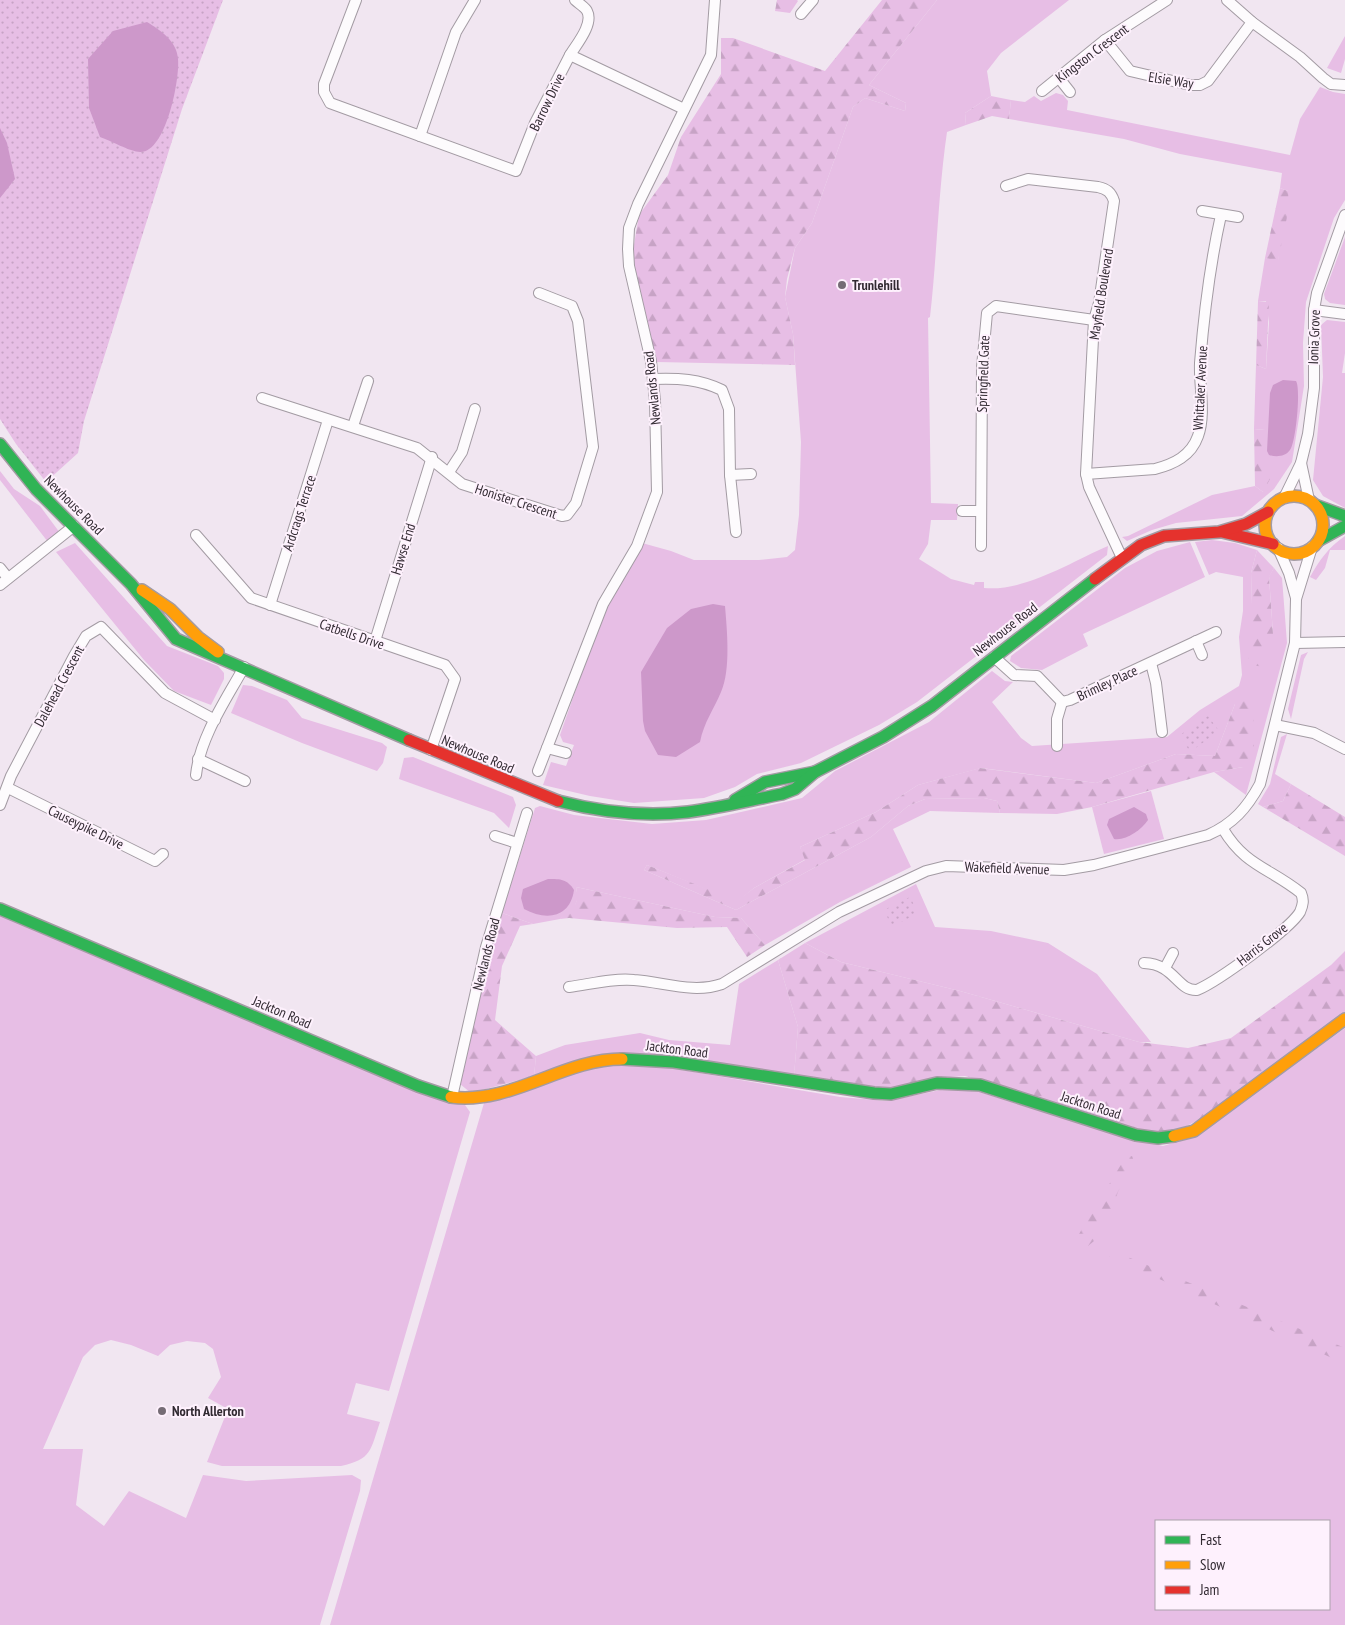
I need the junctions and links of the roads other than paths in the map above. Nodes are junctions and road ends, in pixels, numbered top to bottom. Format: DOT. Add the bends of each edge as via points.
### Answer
graph roads {
  1 [pos="356,0"];
  2 [pos="475,0"];
  3 [pos="575,0"];
  4 [pos="715,0"];
  5 [pos="1167,0"];
  6 [pos="1227,0"];
  7 [pos="811,1"];
  8 [pos="801,14"];
  9 [pos="1252,22"];
  10 [pos="1105,40"];
  11 [pos="570,55"];
  12 [pos="1059,78"];
  13 [pos="1345,85"];
  14 [pos="1042,91"];
  15 [pos="1070,92"];
  16 [pos="684,109"];
  17 [pos="420,136"];
  18 [pos="1006,186"];
  19 [pos="1202,211"];
  20 [pos="1221,215"];
  21 [pos="1345,215"];
  22 [pos="1238,217"];
  23 [pos="539,293"];
  24 [pos="1314,310"];
  25 [pos="1345,314"];
  26 [pos="1094,320"];
  27 [pos="653,379"];
  28 [pos="368,381"];
  29 [pos="262,398"];
  30 [pos="475,409"];
  31 [pos="328,420"];
  32 [pos="353,426"];
  33 [pos="0,444"];
  34 [pos="432,457"];
  35 [pos="1301,463"];
  36 [pos="449,472"];
  37 [pos="751,474"];
  38 [pos="1086,474"];
  39 [pos="730,475"];
  40 [pos="1284,498"];
  41 [pos="1312,502"];
  42 [pos="981,510"];
  43 [pos="962,511"];
  44 [pos="1268,512"];
  45 [pos="1345,516"];
  46 [pos="74,526"];
  47 [pos="1345,526"];
  48 [pos="736,532"];
  49 [pos="1219,532"];
  50 [pos="196,535"];
  51 [pos="1315,544"];
  52 [pos="981,546"];
  53 [pos="1276,546"];
  54 [pos="1122,558"];
  55 [pos="0,568"];
  56 [pos="8,578"];
  57 [pos="131,584"];
  58 [pos="0,586"];
  59 [pos="1296,599"];
  60 [pos="270,605"];
  61 [pos="1216,632"];
  62 [pos="1196,641"];
  63 [pos="376,642"];
  64 [pos="1345,642"];
  65 [pos="1295,643"];
  66 [pos="1202,655"];
  67 [pos="994,657"];
  68 [pos="228,660"];
  69 [pos="1151,663"];
  70 [pos="244,667"];
  71 [pos="1062,702"];
  72 [pos="215,720"];
  73 [pos="1275,724"];
  74 [pos="1162,732"];
  75 [pos="1058,746"];
  76 [pos="547,748"];
  77 [pos="1345,749"];
  78 [pos="431,750"];
  79 [pos="566,753"];
  80 [pos="198,759"];
  81 [pos="538,771"];
  82 [pos="816,772"];
  83 [pos="196,775"];
  84 [pos="244,781"];
  85 [pos="8,788"];
  86 [pos="729,803"];
  87 [pos="0,805"];
  88 [pos="527,813"];
  89 [pos="1223,829"];
  90 [pos="495,836"];
  91 [pos="517,843"];
  92 [pos="164,854"];
  93 [pos="0,909"];
  94 [pos="1173,953"];
  95 [pos="1144,963"];
  96 [pos="1165,968"];
  97 [pos="570,987"];
  98 [pos="1345,1019"];
  99 [pos="452,1097"];
  1 -- 17 [label="street, Barrow Drive" via="324,84 324,92 330,103"];
  2 -- 17 [label="street" via="456,32"];
  3 -- 11 [label="street" via="587,11 588,18 586,29"];
  4 -- 16 [label="street, Newlands Road" via="711,55"];
  5 -- 10 [label="street, Kingston Crescent"];
  6 -- 9 [label="street"];
  7 -- 8 [label="street"];
  9 -- 10 [label="street, Elsie Way" via="1208,81 1200,85 1130,71"];
  9 -- 13 [label="street" via="1331,84"];
  10 -- 12 [label="street, Kingston Crescent"];
  11 -- 16 [label="street"];
  11 -- 17 [label="street, Barrow Drive" via="535,123 516,171"];
  12 -- 14 [label="street, Kingston Crescent"];
  12 -- 15 [label="street"];
  16 -- 27 [label="street, Newlands Road" via="629,228 629,266"];
  18 -- 26 [label="street, Mayfield Boulevard" via="1034,179 1098,187 1112,195 1115,209"];
  19 -- 20 [label="street"];
  20 -- 22 [label="street"];
  20 -- 38 [label="street, Whittaker Avenue" via="1206,304 1198,436 1186,455 1165,466"];
  21 -- 24 [label="street, Ionia Grove"];
  23 -- 36 [label="street, Honister Crescent" via="572,306 578,322 594,448 576,503 567,515 562,516 462,484"];
  24 -- 25 [label="street"];
  24 -- 35 [label="street, Ionia Grove" via="1314,388"];
  26 -- 38 [label="street, Mayfield Boulevard"];
  26 -- 42 [label="street, Springfield Gate" via="996,306 988,310 982,367"];
  27 -- 39 [label="street" via="682,378 722,390 729,409"];
  27 -- 76 [label="street, Newlands Road" via="657,492 636,546 603,604"];
  28 -- 32 [label="street"];
  29 -- 31 [label="street, Honister Crescent"];
  30 -- 36 [label="street" via="462,452"];
  31 -- 32 [label="street, Honister Crescent"];
  31 -- 60 [label="street, Ardcrags Terrace"];
  32 -- 34 [label="street, Honister Crescent" via="417,448"];
  33 -- 46 [label="street, Newhouse Road" via="36,489"];
  34 -- 36 [label="street, Honister Crescent"];
  34 -- 63 [label="street, Hawse End"];
  35 -- 40 [label="street, Ionia Grove"];
  35 -- 41 [label="street, Ionia Grove"];
  37 -- 39 [label="street"];
  38 -- 54 [label="street, Mayfield Boulevard" via="1094,501"];
  39 -- 48 [label="street"];
  40 -- 41 [label="street" via="1296,496"];
  40 -- 44 [label="street"];
  41 -- 45 [label="street"];
  41 -- 51 [label="street" via="1320,512 1323,526"];
  42 -- 43 [label="street"];
  42 -- 52 [label="street, Springfield Gate"];
  44 -- 49 [label="street, Newhouse Road" via="1246,524"];
  44 -- 53 [label="street" via="1265,525 1268,537"];
  46 -- 56 [label="street"];
  46 -- 57 [label="street, Newhouse Road"];
  47 -- 51 [label="street"];
  49 -- 53 [label="street, Newhouse Road"];
  49 -- 54 [label="street, Newhouse Road" via="1164,536 1141,545"];
  50 -- 60 [label="street, Catbells Drive" via="251,598"];
  51 -- 53 [label="street" via="1294,553"];
  51 -- 59 [label="street, Wakefield Avenue"];
  53 -- 59 [label="street, Wakefield Avenue" via="1289,573"];
  54 -- 67 [label="street, Newhouse Road"];
  55 -- 56 [label="street"];
  56 -- 58 [label="street"];
  57 -- 68 [label="street, Newhouse Road" via="170,609 198,637"];
  57 -- 68 [label="street, Newhouse Road" via="176,639"];
  59 -- 65 [label="street, Wakefield Avenue"];
  60 -- 63 [label="street, Catbells Drive"];
  61 -- 62 [label="street, Brimley Place"];
  62 -- 66 [label="street"];
  62 -- 69 [label="street, Brimley Place"];
  63 -- 78 [label="street, Catbells Drive" via="445,665 453,674 455,679"];
  64 -- 65 [label="street"];
  65 -- 73 [label="street, Wakefield Avenue"];
  67 -- 71 [label="street, Brimley Place" via="1014,676 1037,676"];
  67 -- 82 [label="street, Newhouse Road" via="932,706 883,737"];
  68 -- 70 [label="street, Newhouse Road"];
  69 -- 71 [label="street, Brimley Place"];
  69 -- 74 [label="street, Brimley Place"];
  70 -- 72 [label="street"];
  70 -- 78 [label="street, Newhouse Road"];
  71 -- 75 [label="street, Brimley Place" via="1056,719"];
  72 -- 80 [label="street"];
  72 -- 85 [label="street, Dalehead Crescent" via="165,694 101,628 86,636 74,656 11,776"];
  73 -- 77 [label="street" via="1314,733"];
  73 -- 89 [label="street, Wakefield Avenue" via="1260,784 1249,804"];
  76 -- 79 [label="street"];
  76 -- 81 [label="street, Newlands Road"];
  78 -- 86 [label="street, Newhouse Road" via="531,793 591,810 649,814 688,812"];
  80 -- 83 [label="street"];
  80 -- 84 [label="street"];
  82 -- 86 [label="street, Newhouse Road" via="765,782"];
  82 -- 86 [label="street, Newhouse Road" via="790,791"];
  85 -- 87 [label="street, Dalehead Crescent"];
  85 -- 92 [label="street, Causeypike Drive" via="155,861"];
  88 -- 91 [label="street, Newlands Road"];
  89 -- 96 [label="street, Harris Grove" via="1245,858 1301,893 1303,905 1283,931 1197,990 1185,987"];
  89 -- 97 [label="street, Wakefield Avenue" via="1094,866 1064,870 946,866 926,871 839,912 722,984 708,989 634,980"];
  90 -- 91 [label="street"];
  91 -- 99 [label="street, Newlands Road" via="486,947"];
  93 -- 99 [label="street, Jackton Road" via="409,1082"];
  94 -- 96 [label="street"];
  95 -- 96 [label="street"];
  98 -- 99 [label="street, Jackton Road" via="1194,1131 1170,1137 1146,1138 980,1085 937,1083 891,1094 874,1093 651,1060 609,1059 583,1064 524,1086 478,1098"];
}
